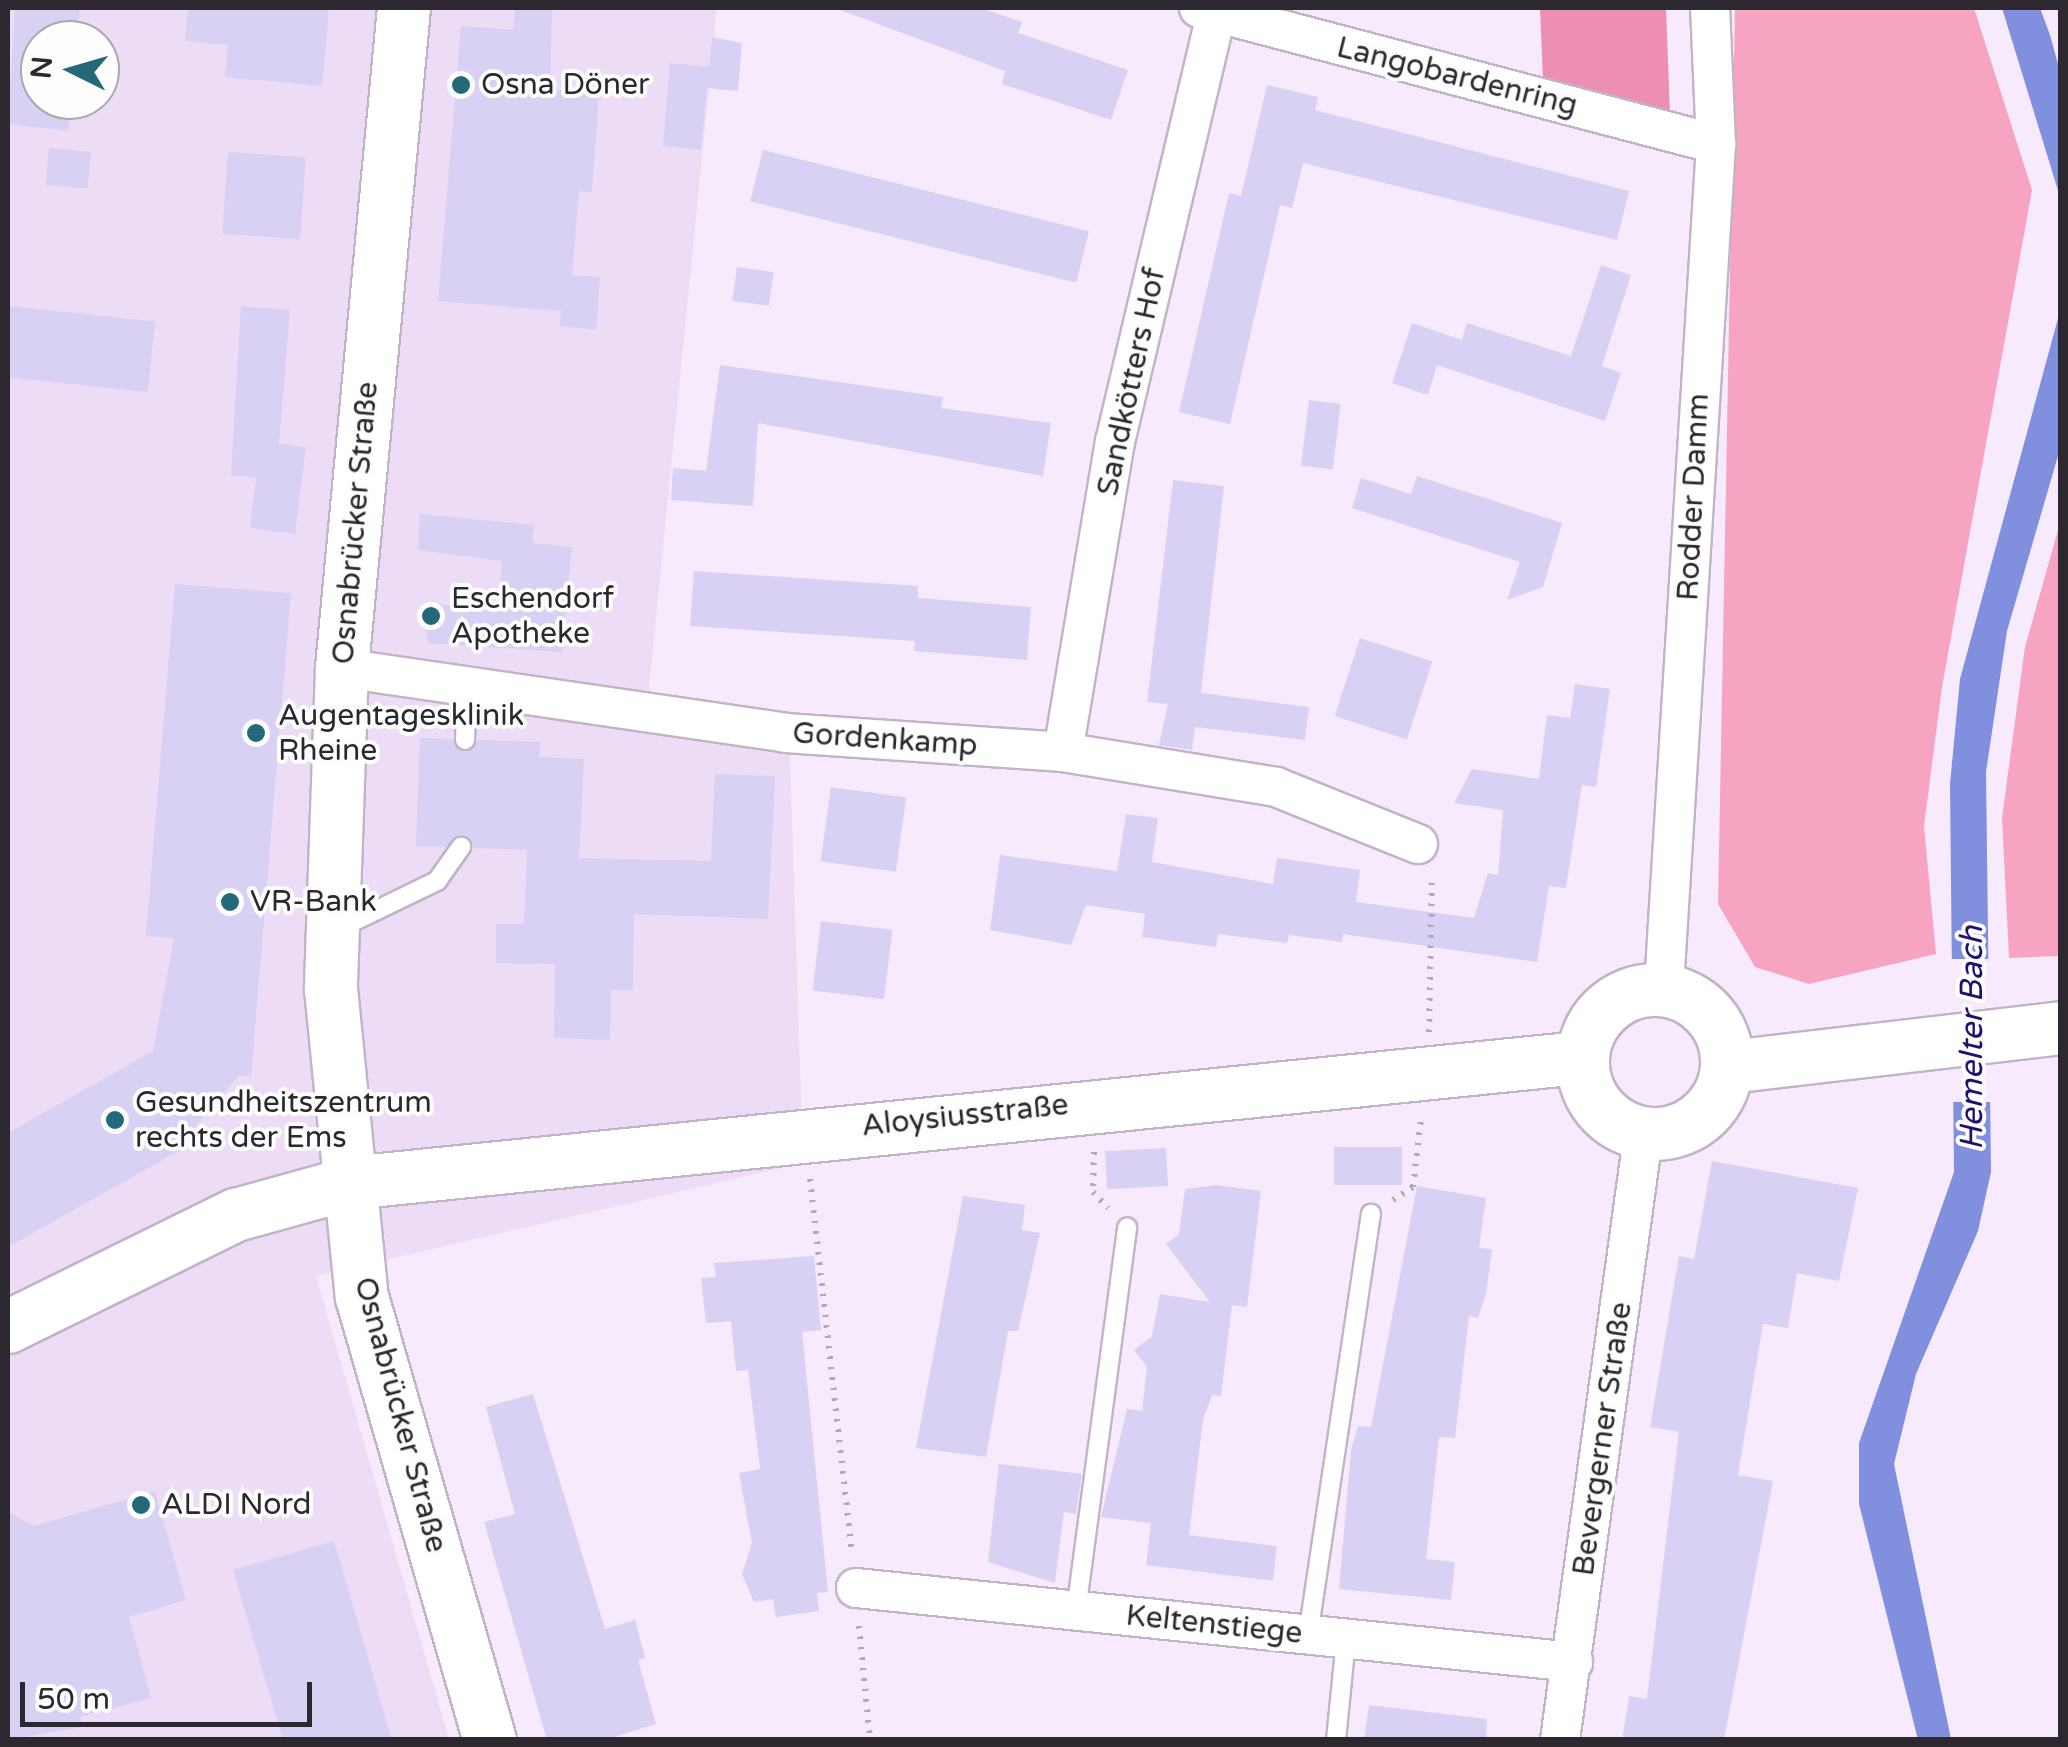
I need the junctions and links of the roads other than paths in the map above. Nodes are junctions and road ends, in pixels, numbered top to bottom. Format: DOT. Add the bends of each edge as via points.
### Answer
graph roads {
  1 [pos="404,8"];
  2 [pos="1710,8"];
  3 [pos="1208,11"];
  4 [pos="1716,144"];
  5 [pos="342,668"];
  6 [pos="467,689"];
  7 [pos="465,740"];
  8 [pos="1063,752"];
  9 [pos="1418,844"];
  10 [pos="461,848"];
  11 [pos="332,932"];
  12 [pos="1664,987"];
  13 [pos="2060,1028"];
  14 [pos="1579,1058"];
  15 [pos="1730,1067"];
  16 [pos="1644,1137"];
  17 [pos="351,1183"];
  18 [pos="1371,1214"];
  19 [pos="1127,1226"];
  20 [pos="8,1327"];
  21 [pos="856,1588"];
  22 [pos="1076,1611"];
  23 [pos="1308,1635"];
  24 [pos="1346,1639"];
  25 [pos="1573,1662"];
  26 [pos="490,1740"];
  27 [pos="1336,1740"];
  28 [pos="1560,1740"];
  1 -- 5 [label="street, Osnabrücker Straße"];
  2 -- 4 [label="street, Rodder Damm"];
  3 -- 4 [label="street, Langobardenring"];
  3 -- 8 [label="street, Sandkötters Hof" via="1115,442"];
  4 -- 12 [label="street, Rodder Damm"];
  5 -- 6 [label="street, Gordenkamp"];
  5 -- 11 [label="street, Osnabrücker Straße"];
  6 -- 7 [label="lane"];
  6 -- 8 [label="street, Gordenkamp" via="786,733"];
  8 -- 9 [label="street, Gordenkamp" via="1276,788"];
  10 -- 11 [label="lane" via="437,881"];
  11 -- 17 [label="street, Osnabrücker Straße"];
  12 -- 14 [label="street" via="1607,1004"];
  12 -- 15 [label="street" via="1713,1014"];
  13 -- 15 [label="street"];
  14 -- 16 [label="street" via="1596,1110"];
  14 -- 17 [label="street, Aloysiusstraße"];
  15 -- 16 [label="street" via="1702,1122"];
  16 -- 25 [label="street, Bevergerner Straße"];
  17 -- 20 [label="street, Aloysiusstraße" via="236,1214"];
  17 -- 26 [label="street, Osnabrücker Straße" via="362,1297"];
  18 -- 23 [label="lane"];
  19 -- 22 [label="lane"];
  21 -- 22 [label="street, Keltenstiege"];
  22 -- 23 [label="street, Keltenstiege"];
  23 -- 24 [label="street, Keltenstiege"];
  24 -- 25 [label="street, Keltenstiege"];
  24 -- 27 [label="lane"];
  25 -- 28 [label="street, Bevergerner Straße"];
}
